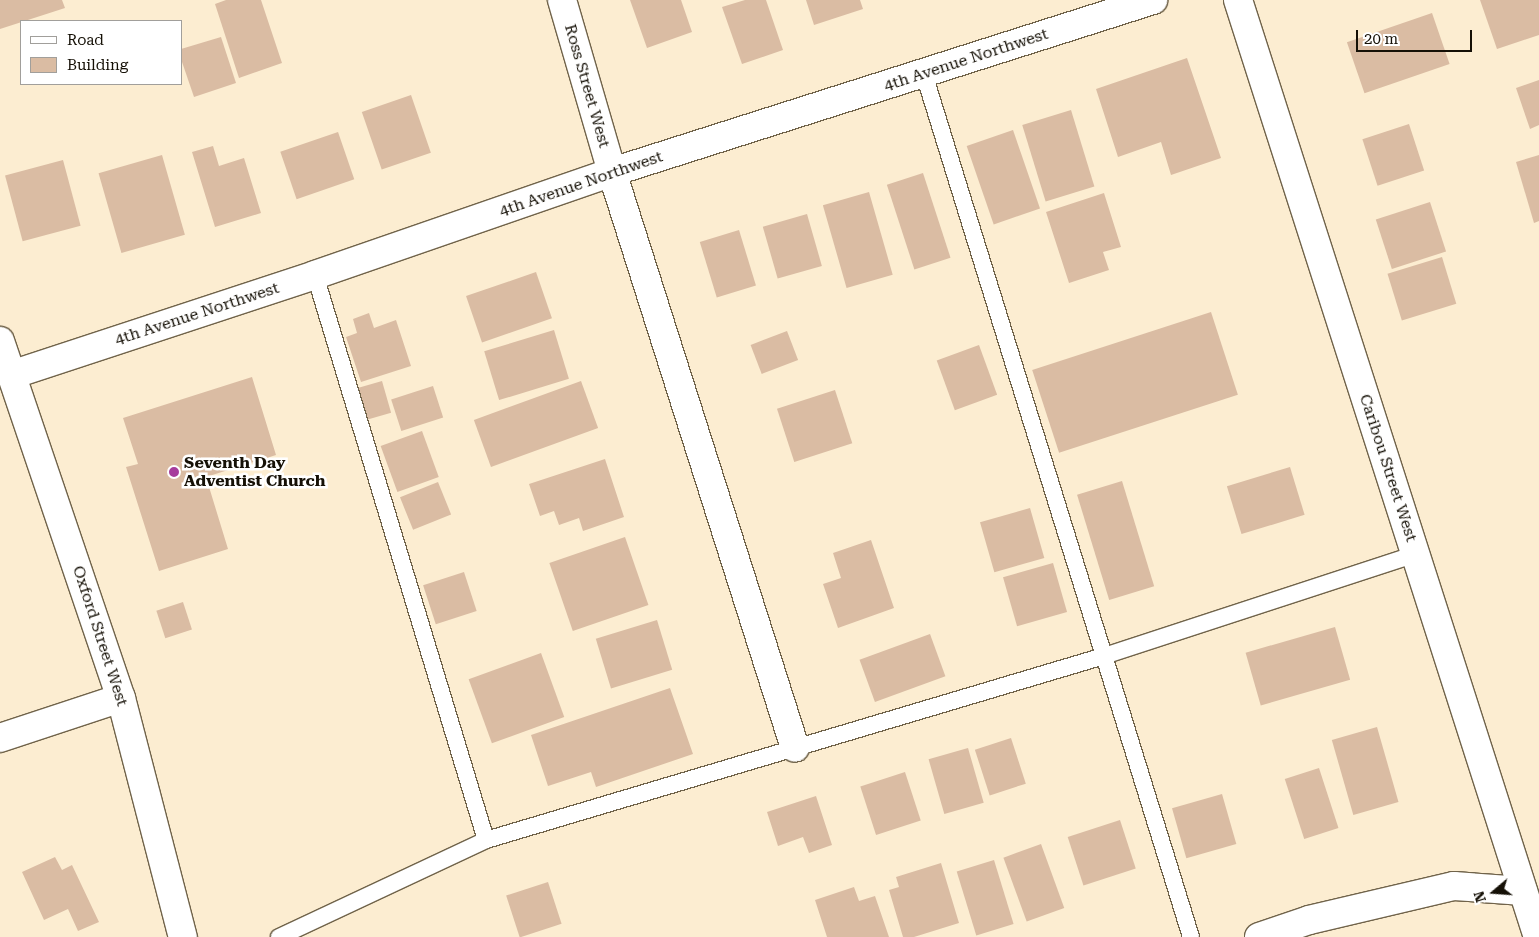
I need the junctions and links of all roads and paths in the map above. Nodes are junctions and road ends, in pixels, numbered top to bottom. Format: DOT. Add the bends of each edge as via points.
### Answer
graph roads {
  1 [pos="562,0"];
  2 [pos="1153,0"];
  3 [pos="1238,0"];
  4 [pos="924,74"];
  5 [pos="612,172"];
  6 [pos="315,275"];
  7 [pos="0,340"];
  8 [pos="11,375"];
  9 [pos="1416,554"];
  10 [pos="1104,656"];
  11 [pos="122,698"];
  12 [pos="0,738"];
  13 [pos="795,748"];
  14 [pos="486,840"];
  15 [pos="1531,891"];
  16 [pos="183,937"];
  17 [pos="279,937"];
  18 [pos="1191,937"];
  19 [pos="1259,937"];
  20 [pos="1538,937"];
  1 -- 5 [label="street, Ross Street West"];
  2 -- 4 [label="street, 4th Avenue Northwest"];
  3 -- 9 [label="street, Caribou Street West"];
  4 -- 5 [label="street, 4th Avenue Northwest"];
  4 -- 10 [label="lane"];
  5 -- 6 [label="street, 4th Avenue Northwest"];
  5 -- 13 [label="street, Ross Street West"];
  6 -- 8 [label="street, 4th Avenue Northwest"];
  6 -- 14 [label="lane"];
  7 -- 8 [label="street, Oxford Street West"];
  8 -- 11 [label="street, Oxford Street West"];
  9 -- 10 [label="lane"];
  9 -- 15 [label="street, Caribou Street West"];
  10 -- 13 [label="lane"];
  10 -- 18 [label="lane"];
  11 -- 12 [label="street"];
  11 -- 16 [label="street, Oxford Street West"];
  13 -- 14 [label="lane"];
  14 -- 17 [label="lane"];
  15 -- 19 [label="street" via="1454,886 1309,920"];
  15 -- 20 [label="street, Caribou Street West"];
}
